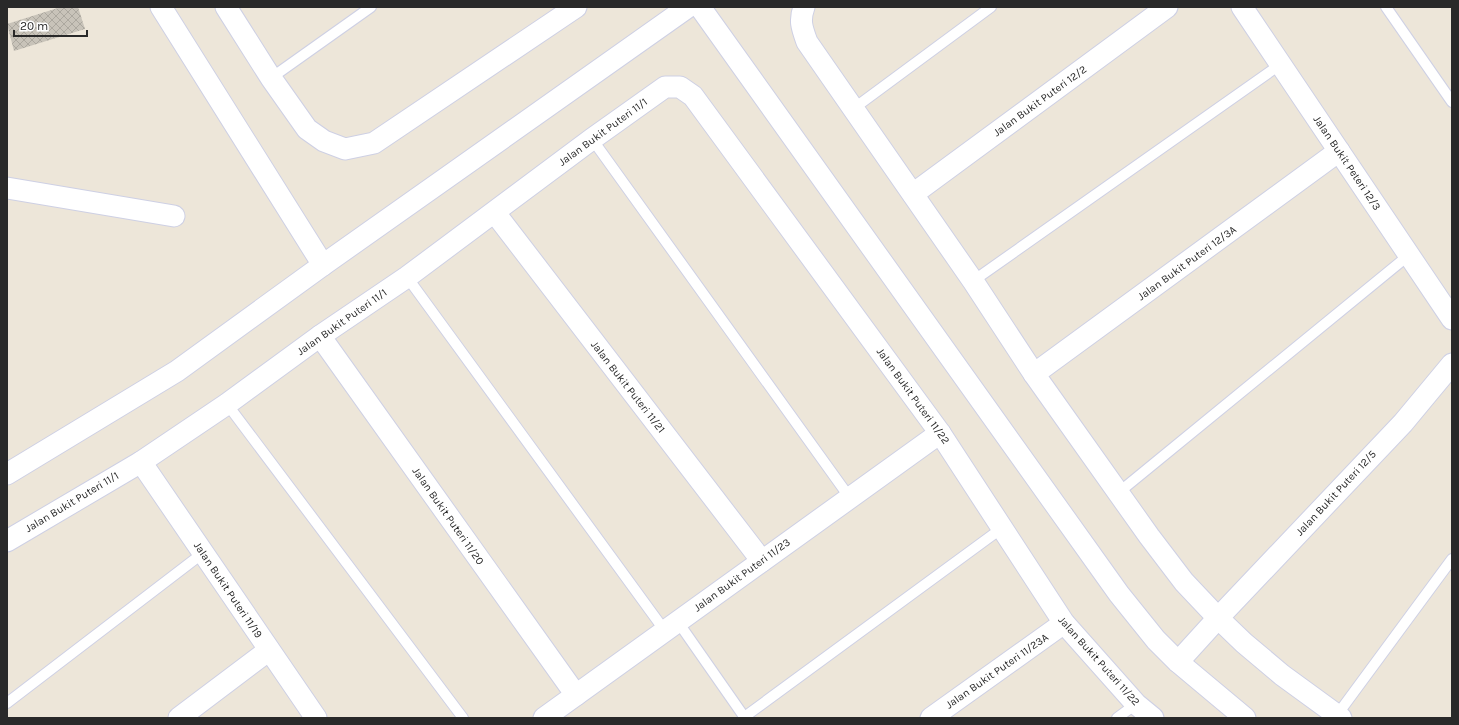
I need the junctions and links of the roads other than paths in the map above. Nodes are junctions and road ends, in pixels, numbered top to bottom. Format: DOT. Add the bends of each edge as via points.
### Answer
graph roads {
  1 [pos="161,7"];
  2 [pos="226,7"];
  3 [pos="371,7"];
  4 [pos="576,7"];
  5 [pos="688,7"];
  6 [pos="700,7"];
  7 [pos="804,7"];
  8 [pos="991,7"];
  9 [pos="1167,7"];
  10 [pos="1242,7"];
  11 [pos="1386,7"];
  12 [pos="1281,64"];
  13 [pos="270,78"];
  14 [pos="665,87"];
  15 [pos="1452,102"];
  16 [pos="853,109"];
  17 [pos="592,138"];
  18 [pos="1339,151"];
  19 [pos="7,188"];
  20 [pos="913,194"];
  21 [pos="494,213"];
  22 [pos="174,216"];
  23 [pos="1408,255"];
  24 [pos="323,265"];
  25 [pos="407,277"];
  26 [pos="974,281"];
  27 [pos="1452,319"];
  28 [pos="320,336"];
  29 [pos="1452,364"];
  30 [pos="1034,374"];
  31 [pos="227,404"];
  32 [pos="940,433"];
  33 [pos="141,462"];
  34 [pos="7,474"];
  35 [pos="1118,493"];
  36 [pos="850,498"];
  37 [pos="1002,528"];
  38 [pos="7,541"];
  39 [pos="203,553"];
  40 [pos="1452,559"];
  41 [pos="762,561"];
  42 [pos="1218,618"];
  43 [pos="1064,623"];
  44 [pos="671,627"];
  45 [pos="269,650"];
  46 [pos="1178,662"];
  47 [pos="576,695"];
  48 [pos="7,703"];
  49 [pos="1136,704"];
  50 [pos="1339,716"];
  51 [pos="179,718"];
  52 [pos="316,718"];
  53 [pos="463,718"];
  54 [pos="544,718"];
  55 [pos="744,718"];
  56 [pos="931,718"];
  57 [pos="1117,718"];
  58 [pos="1153,718"];
  59 [pos="1245,718"];
  1 -- 24 [label="street"];
  2 -- 13 [label="street"];
  3 -- 13 [label="lane"];
  4 -- 13 [label="street" via="374,143 346,149 324,140 307,129"];
  5 -- 24 [label="street"];
  6 -- 46 [label="street" via="1114,588 1156,640"];
  7 -- 16 [label="street" via="800,17 807,42"];
  8 -- 16 [label="lane"];
  9 -- 20 [label="street, Jalan Bukit Puteri 12/2"];
  10 -- 12 [label="street, Jalan Bukit Peteri 12/3"];
  11 -- 15 [label="lane"];
  12 -- 18 [label="street, Jalan Bukit Peteri 12/3"];
  12 -- 26 [label="lane"];
  14 -- 17 [label="street, Jalan Bukit Puteri 11/1"];
  14 -- 32 [label="street, Jalan Bukit Puteri 11/22" via="680,87 693,96"];
  16 -- 20 [label="street"];
  17 -- 21 [label="street, Jalan Bukit Puteri 11/1"];
  17 -- 36 [label="lane"];
  18 -- 23 [label="street, Jalan Bukit Peteri 12/3"];
  18 -- 30 [label="street, Jalan Bukit Puteri 12/3A"];
  19 -- 22 [label="street"];
  20 -- 26 [label="street"];
  21 -- 25 [label="street, Jalan Bukit Puteri 11/1"];
  21 -- 41 [label="street, Jalan Bukit Puteri 11/21"];
  23 -- 27 [label="street, Jalan Bukit Peteri 12/3"];
  23 -- 35 [label="lane"];
  24 -- 34 [label="street" via="177,372"];
  25 -- 28 [label="street, Jalan Bukit Puteri 11/1"];
  25 -- 44 [label="lane"];
  26 -- 30 [label="street"];
  28 -- 31 [label="street, Jalan Bukit Puteri 11/1"];
  28 -- 47 [label="street, Jalan Bukit Puteri 11/20"];
  29 -- 42 [label="street, Jalan Bukit Puteri 12/5" via="1403,423"];
  30 -- 35 [label="street"];
  31 -- 33 [label="street, Jalan Bukit Puteri 11/1"];
  31 -- 53 [label="lane"];
  32 -- 36 [label="street, Jalan Bukit Puteri 11/23"];
  32 -- 37 [label="street, Jalan Bukit Puteri 11/22"];
  33 -- 38 [label="street, Jalan Bukit Puteri 11/1"];
  33 -- 39 [label="street, Jalan Bukit Puteri 11/19"];
  35 -- 42 [label="street" via="1184,582"];
  36 -- 41 [label="street, Jalan Bukit Puteri 11/23"];
  37 -- 43 [label="street, Jalan Bukit Puteri 11/22"];
  37 -- 55 [label="lane"];
  39 -- 45 [label="street, Jalan Bukit Puteri 11/19"];
  39 -- 48 [label="lane"];
  40 -- 50 [label="lane"];
  41 -- 44 [label="street, Jalan Bukit Puteri 11/23"];
  42 -- 46 [label="street, Jalan Bukit Puteri 12/5"];
  42 -- 50 [label="street" via="1282,675"];
  43 -- 49 [label="street, Jalan Bukit Puteri 11/22"];
  43 -- 56 [label="street, Jalan Bukit Puteri 11/23A"];
  44 -- 47 [label="street, Jalan Bukit Puteri 11/23"];
  44 -- 55 [label="lane"];
  45 -- 51 [label="street"];
  45 -- 52 [label="street, Jalan Bukit Puteri 11/19"];
  46 -- 59 [label="street"];
  47 -- 54 [label="street, Jalan Bukit Puteri 11/23"];
  49 -- 57 [label="lane"];
  49 -- 58 [label="street, Jalan Bukit Puteri 11/22"];
}
